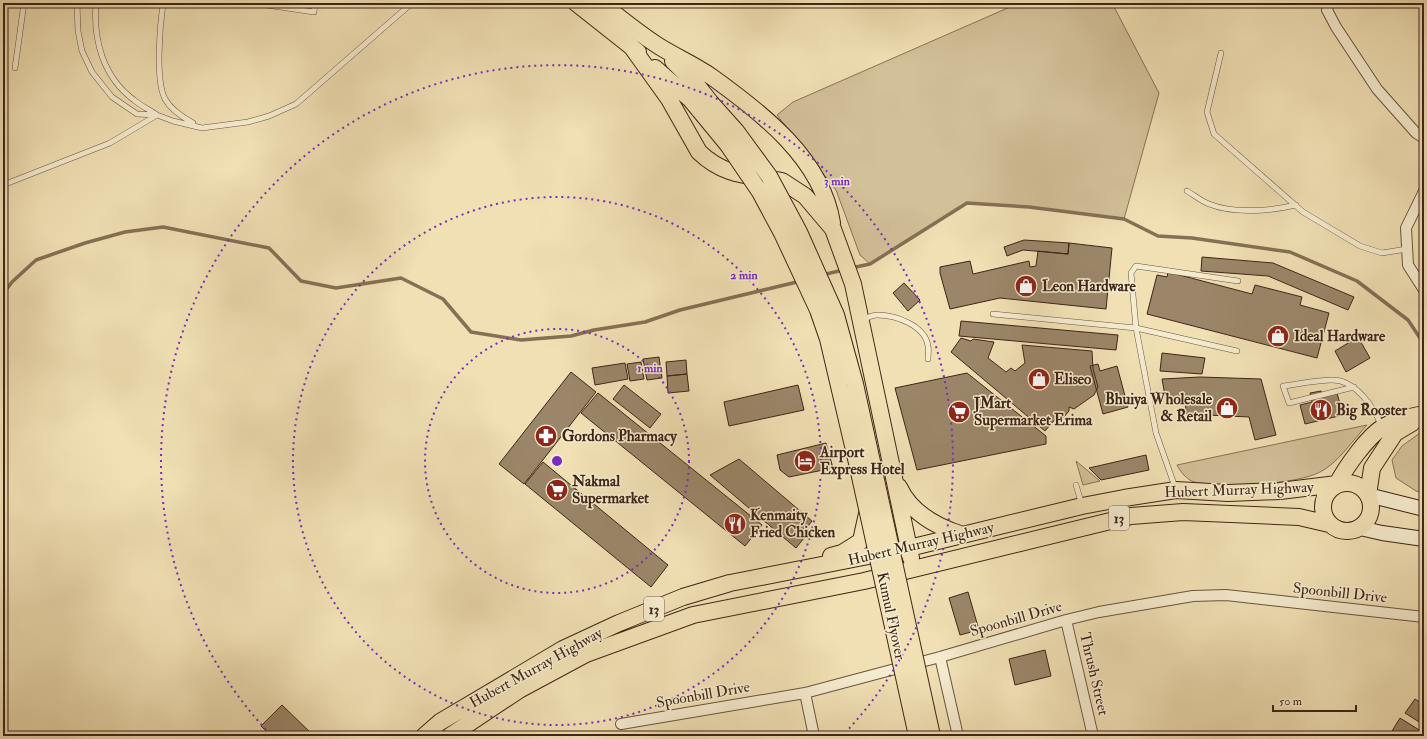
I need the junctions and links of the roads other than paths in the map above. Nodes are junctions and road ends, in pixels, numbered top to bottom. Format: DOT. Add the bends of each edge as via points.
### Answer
graph roads {
  1 [pos="24,3"];
  2 [pos="77,3"];
  3 [pos="96,3"];
  4 [pos="163,3"];
  5 [pos="254,3"];
  6 [pos="315,3"];
  7 [pos="412,3"];
  8 [pos="576,3"];
  9 [pos="600,3"];
  10 [pos="1329,3"];
  11 [pos="657,45"];
  12 [pos="631,46"];
  13 [pos="1221,53"];
  14 [pos="15,68"];
  15 [pos="705,107"];
  16 [pos="157,115"];
  17 [pos="202,128"];
  18 [pos="1424,138"];
  19 [pos="3,185"];
  20 [pos="1187,191"];
  21 [pos="1424,191"];
  22 [pos="1296,205"];
  23 [pos="835,233"];
  24 [pos="1407,249"];
  25 [pos="1238,281"];
  26 [pos="1424,290"];
  27 [pos="993,314"];
  28 [pos="860,320"];
  29 [pos="1136,328"];
  30 [pos="1238,351"];
  31 [pos="928,359"];
  32 [pos="1354,387"];
  33 [pos="1424,415"];
  34 [pos="1382,428"];
  35 [pos="891,467"];
  36 [pos="1337,484"];
  37 [pos="1076,485"];
  38 [pos="1176,490"];
  39 [pos="1368,495"];
  40 [pos="1082,506"];
  41 [pos="1424,509"];
  42 [pos="1329,524"];
  43 [pos="1360,528"];
  44 [pos="963,535"];
  45 [pos="1424,539"];
  46 [pos="909,548"];
  47 [pos="914,569"];
  48 [pos="771,576"];
  49 [pos="1424,617"];
  50 [pos="1066,620"];
  51 [pos="940,657"];
  52 [pos="804,693"];
  53 [pos="621,724"];
  54 [pos="424,736"];
  55 [pos="450,736"];
  56 [pos="814,736"];
  57 [pos="917,736"];
  58 [pos="932,736"];
  59 [pos="958,736"];
  60 [pos="1093,736"];
  1 -- 14 [label="lane"];
  2 -- 16 [label="lane" via="82,51 92,72 112,97 137,114"];
  3 -- 16 [label="lane" via="98,45 105,62 116,82 133,100"];
  4 -- 17 [label="lane" via="159,65 164,98 182,117"];
  5 -- 6 [label="lane" via="314,12"];
  7 -- 17 [label="lane" via="296,104 248,122"];
  8 -- 12 [label="highway"];
  9 -- 11 [label="highway"];
  10 -- 18 [label="street" via="1327,10 1336,27 1377,89 1416,133"];
  11 -- 15 [label="highway" via="696,84"];
  11 -- 23 [label="highway" via="711,76 781,132 821,187"];
  12 -- 15 [label="highway" via="690,99"];
  12 -- 23 [label="highway" via="669,99 699,152 706,159 728,172 789,184 806,196"];
  13 -- 22 [label="lane" via="1207,112 1214,134"];
  15 -- 57 [label="highway, Kumul Flyover, bridge" via="760,192 782,233 818,310 828,339"];
  15 -- 58 [label="highway, Kumul Flyover, bridge" via="736,131 769,176 799,232 836,315 855,384"];
  16 -- 17 [label="lane"];
  16 -- 19 [label="lane" via="110,143"];
  20 -- 22 [label="lane" via="1209,204 1237,209 1273,211"];
  21 -- 24 [label="street" via="1406,228"];
  22 -- 24 [label="lane" via="1360,246 1382,253"];
  23 -- 28 [label="highway" via="853,284"];
  24 -- 26 [label="street" via="1408,264"];
  25 -- 29 [label="lane" via="1136,266 1130,273"];
  27 -- 29 [label="lane"];
  28 -- 31 [label="lane" via="876,315 899,318 914,326 928,345"];
  28 -- 35 [label="highway" via="876,385"];
  28 -- 48 [label="highway" via="872,483 861,541 842,553"];
  29 -- 30 [label="lane"];
  29 -- 38 [label="lane" via="1156,433"];
  32 -- 32 [label="lane" via="1334,380 1283,386 1289,403"];
  32 -- 34 [label="lane" via="1376,412"];
  33 -- 34 [label="highway" via="1402,418"];
  33 -- 39 [label="highway" via="1395,432 1372,468"];
  34 -- 36 [label="highway" via="1352,460"];
  35 -- 44 [label="highway" via="906,500 914,508 933,523"];
  35 -- 46 [label="highway"];
  36 -- 38 [label="highway, Hubert Murray Highway / 13" via="1280,491"];
  36 -- 39 [label="highway" via="1354,483"];
  36 -- 42 [label="highway" via="1325,496 1323,503 1325,518"];
  37 -- 40 [label="lane"];
  38 -- 40 [label="highway, Hubert Murray Highway / 13"];
  39 -- 41 [label="main road"];
  39 -- 43 [label="highway" via="1371,501 1370,516"];
  40 -- 44 [label="highway, Hubert Murray Highway / 13"];
  42 -- 43 [label="highway" via="1344,532"];
  42 -- 47 [label="highway, Hubert Murray Highway / 13" via="1298,517 1183,512 1131,516"];
  43 -- 45 [label="main road" via="1382,534"];
  44 -- 46 [label="highway, Hubert Murray Highway / 13"];
  46 -- 47 [label="highway"];
  46 -- 48 [label="highway, Hubert Murray Highway / 13"];
  47 -- 55 [label="highway, Hubert Murray Highway / 13" via="693,615 586,654 519,690"];
  48 -- 54 [label="highway, Hubert Murray Highway / 13" via="730,583 682,597 619,623 563,649 440,722"];
  49 -- 50 [label="street, Spoonbill Drive" via="1226,595 1193,596"];
  50 -- 51 [label="street, Spoonbill Drive"];
  50 -- 60 [label="street, Thrush Street"];
  51 -- 52 [label="street, Spoonbill Drive"];
  51 -- 59 [label="street"];
  52 -- 53 [label="street, Spoonbill Drive"];
  52 -- 56 [label="street"];
}
